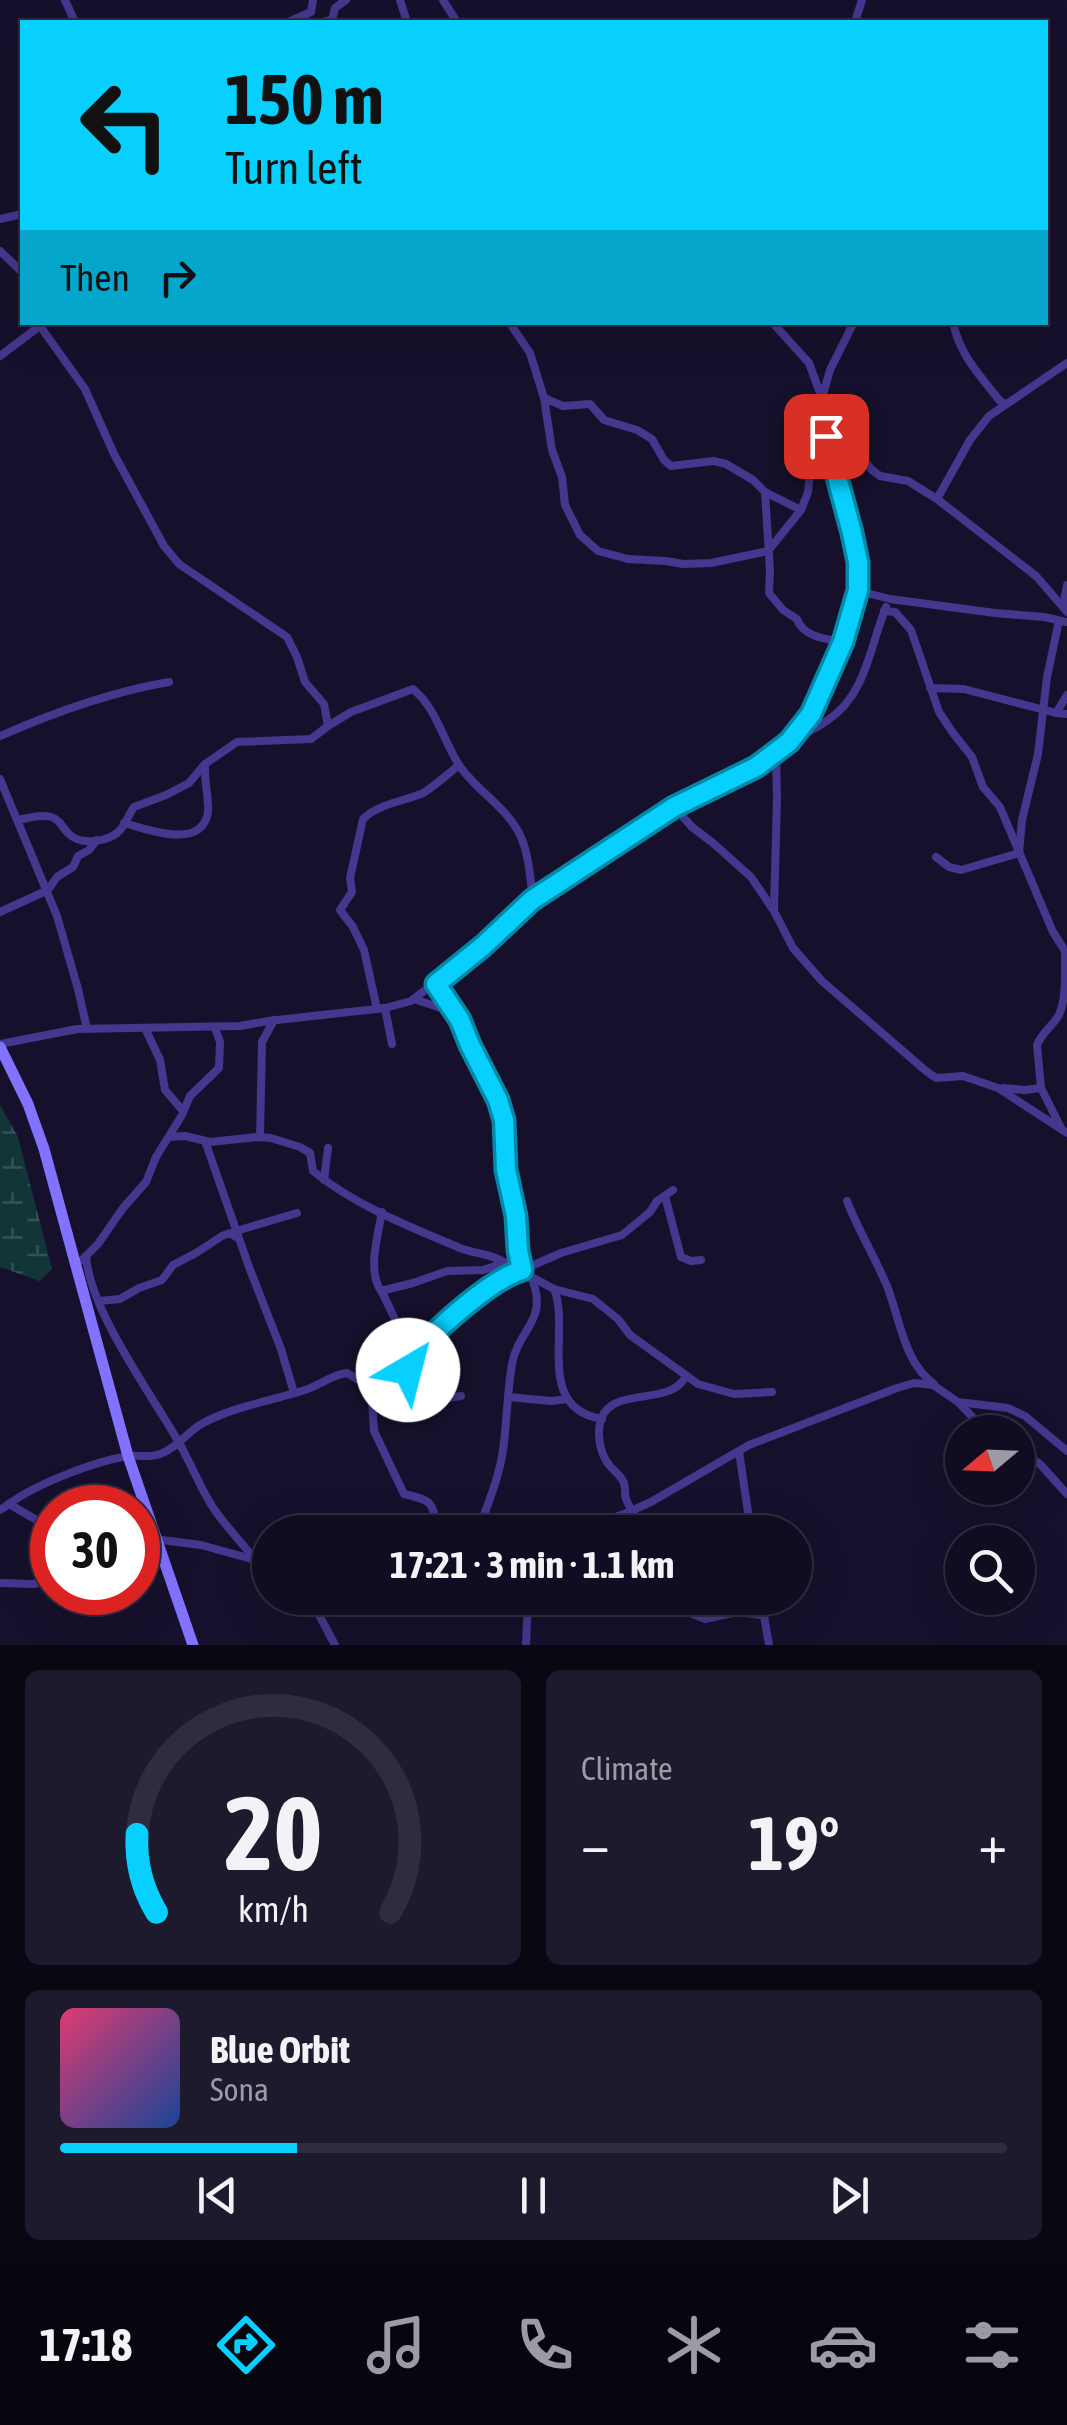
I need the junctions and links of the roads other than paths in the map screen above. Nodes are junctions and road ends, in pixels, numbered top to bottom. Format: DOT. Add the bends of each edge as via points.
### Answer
graph roads {
  1 [pos="313,0"];
  2 [pos="346,0"];
  3 [pos="311,12"];
  4 [pos="293,20"];
  5 [pos="313,20"];
  6 [pos="332,20"];
  7 [pos="0,251"];
  8 [pos="20,270"];
  9 [pos="42,325"];
  10 [pos="44,325"];
  11 [pos="510,325"];
  12 [pos="775,325"];
  13 [pos="852,325"];
  14 [pos="954,325"];
  15 [pos="0,356"];
  16 [pos="1067,363"];
  17 [pos="544,398"];
  18 [pos="1006,404"];
  19 [pos="820,407"];
  20 [pos="765,492"];
  21 [pos="937,499"];
  22 [pos="802,510"];
  23 [pos="768,551"];
  24 [pos="1067,585"];
  25 [pos="858,590"];
  26 [pos="890,598"];
  27 [pos="1065,609"];
  28 [pos="884,611"];
  29 [pos="1063,622"];
  30 [pos="843,642"];
  31 [pos="170,682"];
  32 [pos="930,688"];
  33 [pos="1067,696"];
  34 [pos="1042,708"];
  35 [pos="1056,713"];
  36 [pos="1067,714"];
  37 [pos="328,726"];
  38 [pos="0,736"];
  39 [pos="789,742"];
  40 [pos="776,753"];
  41 [pos="205,764"];
  42 [pos="459,766"];
  43 [pos="0,778"];
  44 [pos="674,807"];
  45 [pos="18,820"];
  46 [pos="124,823"];
  47 [pos="97,840"];
  48 [pos="1018,852"];
  49 [pos="936,857"];
  50 [pos="48,890"];
  51 [pos="532,900"];
  52 [pos="774,911"];
  53 [pos="0,912"];
  54 [pos="1066,952"];
  55 [pos="436,984"];
  56 [pos="414,999"];
  57 [pos="381,1008"];
  58 [pos="456,1013"];
  59 [pos="274,1020"];
  60 [pos="144,1028"];
  61 [pos="215,1028"];
  62 [pos="87,1029"];
  63 [pos="392,1044"];
  64 [pos="0,1046"];
  65 [pos="998,1088"];
  66 [pos="1041,1088"];
  67 [pos="182,1111"];
  68 [pos="1064,1132"];
  69 [pos="168,1136"];
  70 [pos="260,1137"];
  71 [pos="205,1141"];
  72 [pos="328,1148"];
  73 [pos="324,1180"];
  74 [pos="847,1200"];
  75 [pos="382,1212"];
  76 [pos="297,1214"];
  77 [pos="238,1235"];
  78 [pos="81,1260"];
  79 [pos="701,1260"];
  80 [pos="506,1263"];
  81 [pos="525,1269"];
  82 [pos="554,1289"];
  83 [pos="382,1292"];
  84 [pos="99,1301"];
  85 [pos="413,1361"];
  86 [pos="686,1376"];
  87 [pos="374,1384"];
  88 [pos="939,1390"];
  89 [pos="772,1392"];
  90 [pos="294,1393"];
  91 [pos="461,1396"];
  92 [pos="508,1397"];
  93 [pos="567,1399"];
  94 [pos="958,1402"];
  95 [pos="971,1415"];
  96 [pos="602,1419"];
  97 [pos="178,1442"];
  98 [pos="1067,1451"];
  99 [pos="738,1452"];
  100 [pos="128,1456"];
  101 [pos="1035,1462"];
  102 [pos="138,1485"];
  103 [pos="1067,1494"];
  104 [pos="4,1507"];
  105 [pos="634,1510"];
  106 [pos="434,1515"];
  107 [pos="484,1515"];
  108 [pos="621,1515"];
  109 [pos="636,1515"];
  110 [pos="748,1515"];
  111 [pos="30,1519"];
  112 [pos="160,1540"];
  113 [pos="160,1550"];
  114 [pos="252,1555"];
  115 [pos="252,1560"];
  116 [pos="0,1582"];
  117 [pos="30,1584"];
  118 [pos="319,1615"];
  119 [pos="527,1615"];
  120 [pos="695,1615"];
  121 [pos="723,1615"];
  122 [pos="762,1615"];
  123 [pos="193,1645"];
  124 [pos="335,1645"];
  125 [pos="526,1645"];
  126 [pos="769,1645"];
  1 -- 3 [label="street"];
  2 -- 6 [label="street"];
  3 -- 4 [label="street"];
  3 -- 5 [label="street"];
  7 -- 8 [label="street"];
  9 -- 15 [label="street"];
  10 -- 37 [label="street" via="85,388 164,546 206,584 287,637 304,682 324,704"];
  11 -- 17 [label="street" via="530,352"];
  12 -- 19 [label="street" via="809,363"];
  13 -- 19 [label="street"];
  14 -- 18 [label="street" via="970,365"];
  16 -- 18 [label="street"];
  17 -- 20 [label="street" via="563,406 592,405 604,420 652,440 670,466 714,460"];
  17 -- 23 [label="street" via="565,506 588,544 628,559 683,564"];
  18 -- 21 [label="street" via="970,440"];
  19 -- 21 [label="street" via="880,476"];
  19 -- 22 [label="street"];
  19 -- 25 [label="street" via="852,533"];
  20 -- 22 [label="street"];
  20 -- 23 [label="street"];
  21 -- 27 [label="street" via="1036,576"];
  22 -- 23 [label="street"];
  23 -- 30 [label="street" via="772,599 804,632"];
  24 -- 27 [label="street"];
  25 -- 26 [label="street"];
  25 -- 30 [label="street"];
  26 -- 28 [label="street"];
  26 -- 29 [label="street"];
  28 -- 32 [label="street" via="896,612 911,630"];
  28 -- 39 [label="street" via="853,696 830,720"];
  29 -- 34 [label="street"];
  30 -- 39 [label="street" via="811,714"];
  31 -- 38 [label="street" via="85,703"];
  32 -- 34 [label="street"];
  32 -- 48 [label="street"];
  33 -- 35 [label="street"];
  34 -- 35 [label="street"];
  34 -- 48 [label="street"];
  35 -- 36 [label="street"];
  37 -- 41 [label="street" via="311,740 238,742"];
  37 -- 42 [label="street" via="414,690"];
  39 -- 40 [label="street"];
  40 -- 44 [label="street"];
  40 -- 52 [label="street"];
  41 -- 46 [label="street" via="189,783 134,807"];
  41 -- 46 [label="street" via="208,813 200,826 173,836"];
  42 -- 51 [label="street" via="519,832"];
  42 -- 57 [label="street" via="426,792 362,819 352,892 340,910 364,950"];
  43 -- 45 [label="street"];
  44 -- 51 [label="street"];
  44 -- 52 [label="street" via="751,878"];
  45 -- 47 [label="street" via="53,818 73,838"];
  45 -- 50 [label="street"];
  46 -- 47 [label="street" via="116,834"];
  47 -- 50 [label="street"];
  48 -- 49 [label="street" via="961,870"];
  48 -- 54 [label="street"];
  50 -- 53 [label="street"];
  50 -- 62 [label="street"];
  51 -- 55 [label="street"];
  52 -- 65 [label="street" via="793,948 822,981 926,1071"];
  54 -- 66 [label="street" via="1061,1014 1037,1042"];
  55 -- 56 [label="street"];
  55 -- 58 [label="street"];
  56 -- 57 [label="street"];
  56 -- 58 [label="street"];
  57 -- 59 [label="street"];
  57 -- 63 [label="street"];
  58 -- 81 [label="street" via="501,1109"];
  59 -- 61 [label="street"];
  59 -- 70 [label="street" via="262,1042"];
  60 -- 61 [label="street"];
  60 -- 62 [label="street"];
  60 -- 67 [label="street" via="165,1090"];
  61 -- 67 [label="street" via="219,1068"];
  62 -- 64 [label="street"];
  64 -- 78 [label="main road" via="28,1104"];
  65 -- 66 [label="street"];
  65 -- 68 [label="street"];
  66 -- 68 [label="street"];
  67 -- 69 [label="street"];
  69 -- 71 [label="street"];
  69 -- 78 [label="street" via="143,1187"];
  70 -- 71 [label="street"];
  70 -- 73 [label="street" via="306,1149"];
  71 -- 77 [label="street"];
  72 -- 73 [label="street"];
  73 -- 75 [label="street"];
  74 -- 88 [label="street" via="888,1287 912,1359"];
  75 -- 80 [label="street"];
  75 -- 83 [label="street" via="375,1270"];
  76 -- 77 [label="street"];
  77 -- 84 [label="street" via="222,1236 173,1265 162,1280"];
  77 -- 90 [label="street"];
  78 -- 84 [label="street"];
  78 -- 100 [label="main road"];
  79 -- 81 [label="street" via="681,1257 669,1193 622,1235"];
  80 -- 81 [label="street"];
  80 -- 83 [label="street" via="447,1270"];
  81 -- 82 [label="street"];
  81 -- 85 [label="street" via="489,1287"];
  81 -- 92 [label="street" via="537,1306 514,1355"];
  82 -- 86 [label="street" via="589,1297"];
  82 -- 93 [label="street"];
  83 -- 85 [label="street"];
  84 -- 97 [label="street"];
  85 -- 87 [label="street" via="406,1372"];
  85 -- 91 [label="street" via="431,1397"];
  86 -- 89 [label="street" via="734,1394"];
  86 -- 96 [label="street" via="680,1386 612,1406"];
  87 -- 90 [label="street" via="344,1373"];
  87 -- 106 [label="street" via="375,1436 404,1494 422,1498"];
  88 -- 94 [label="street"];
  88 -- 99 [label="street" via="924,1384 897,1388"];
  90 -- 97 [label="street" via="213,1418"];
  92 -- 93 [label="street"];
  92 -- 107 [label="street" via="503,1450"];
  93 -- 96 [label="street"];
  94 -- 95 [label="street"];
  94 -- 98 [label="street" via="1008,1408"];
  96 -- 105 [label="street" via="603,1453"];
  97 -- 100 [label="street" via="160,1454"];
  97 -- 114 [label="street" via="213,1507"];
  99 -- 105 [label="street"];
  99 -- 110 [label="street"];
  100 -- 102 [label="main road"];
  100 -- 104 [label="street" via="36,1488"];
  101 -- 103 [label="street"];
  104 -- 111 [label="street"];
  105 -- 108 [label="street"];
  105 -- 109 [label="street"];
  112 -- 115 [label="street"];
  113 -- 123 [label="main road"];
  116 -- 117 [label="street"];
  118 -- 124 [label="street"];
  119 -- 125 [label="street"];
  120 -- 121 [label="street"];
  122 -- 126 [label="street"];
}
